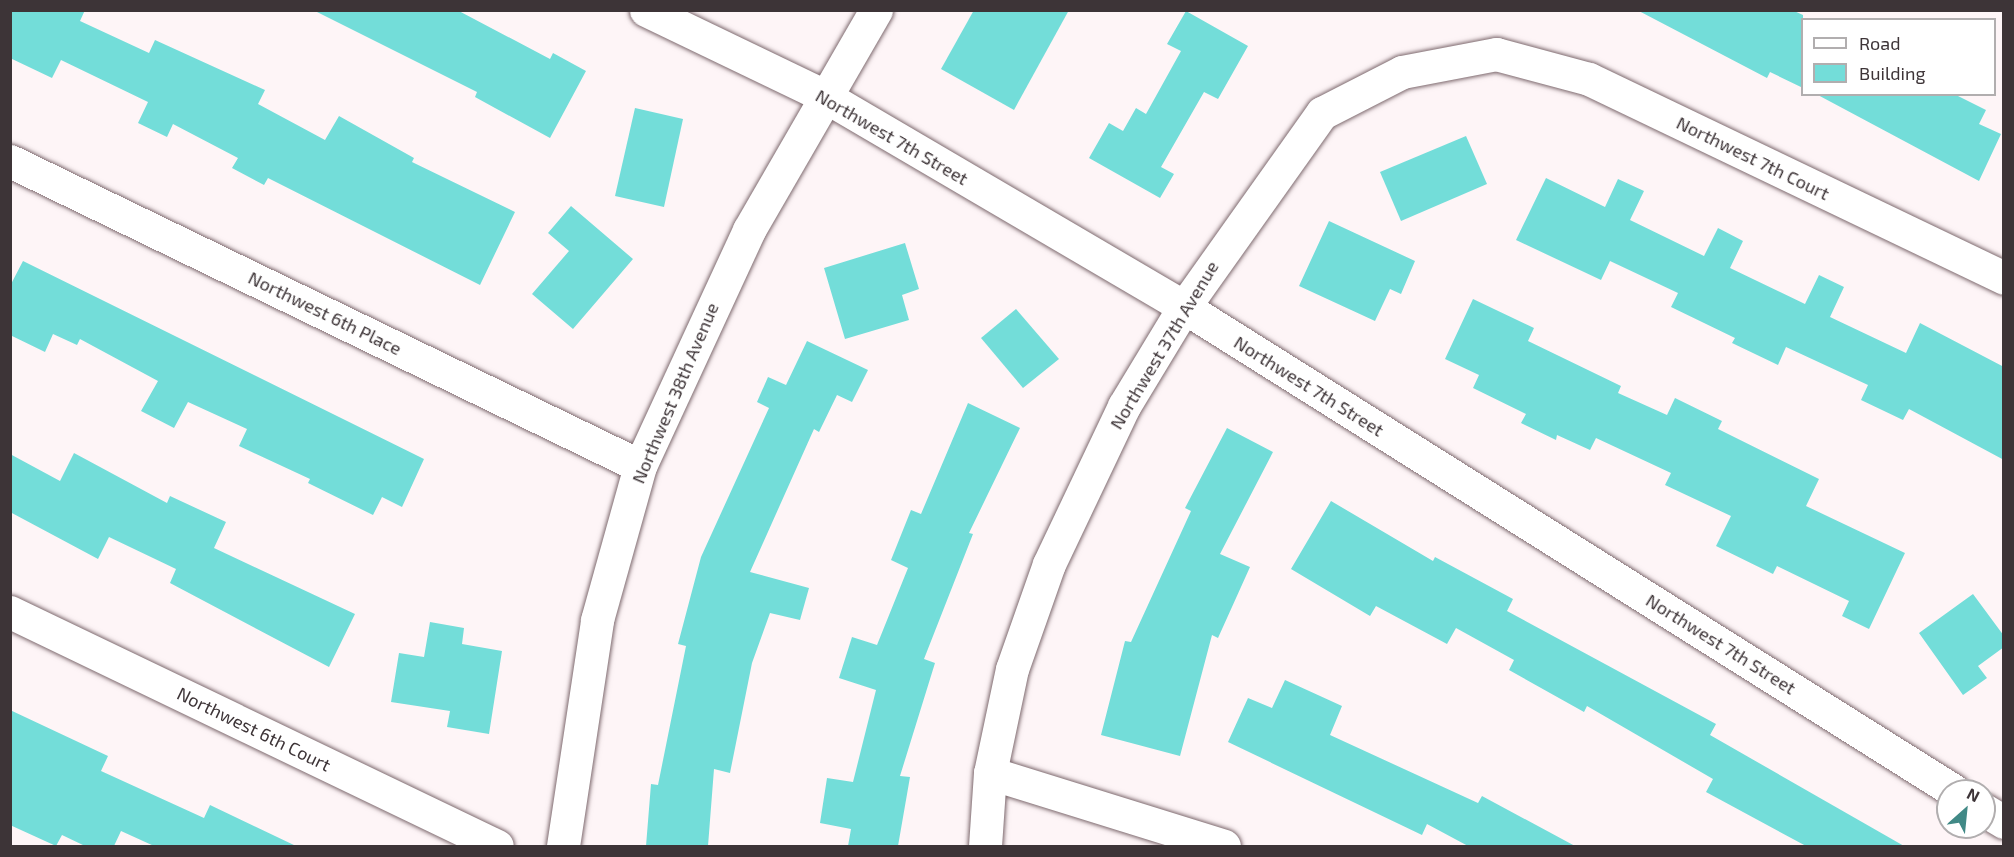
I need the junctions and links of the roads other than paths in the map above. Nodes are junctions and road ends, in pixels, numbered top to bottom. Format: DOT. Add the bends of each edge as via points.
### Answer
graph roads {
  1 [pos="646,10"];
  2 [pos="876,10"];
  3 [pos="1496,54"];
  4 [pos="823,96"];
  5 [pos="10,161"];
  6 [pos="2004,278"];
  7 [pos="1184,307"];
  8 [pos="640,466"];
  9 [pos="10,612"];
  10 [pos="990,773"];
  11 [pos="1936,780"];
  12 [pos="497,846"];
  13 [pos="564,846"];
  14 [pos="984,846"];
  15 [pos="1224,846"];
  1 -- 4 [label="street, Northwest 7th Street"];
  2 -- 4 [label="street, Northwest 38th Avenue"];
  3 -- 6 [label="street, Northwest 7th Court" via="1589,79"];
  3 -- 7 [label="street, Northwest 37th Avenue" via="1401,72 1322,113"];
  4 -- 7 [label="street, Northwest 7th Street"];
  4 -- 8 [label="street, Northwest 38th Avenue" via="694,341"];
  5 -- 8 [label="street, Northwest 6th Place"];
  7 -- 10 [label="street, Northwest 37th Avenue" via="1124,406 1049,564 1012,669"];
  7 -- 11 [label="street, Northwest 7th Street"];
  8 -- 13 [label="street, Northwest 38th Avenue" via="597,620"];
  9 -- 12 [label="street, Northwest 6th Court"];
  10 -- 14 [label="street, Northwest 37th Avenue"];
  10 -- 15 [label="street"];
}
